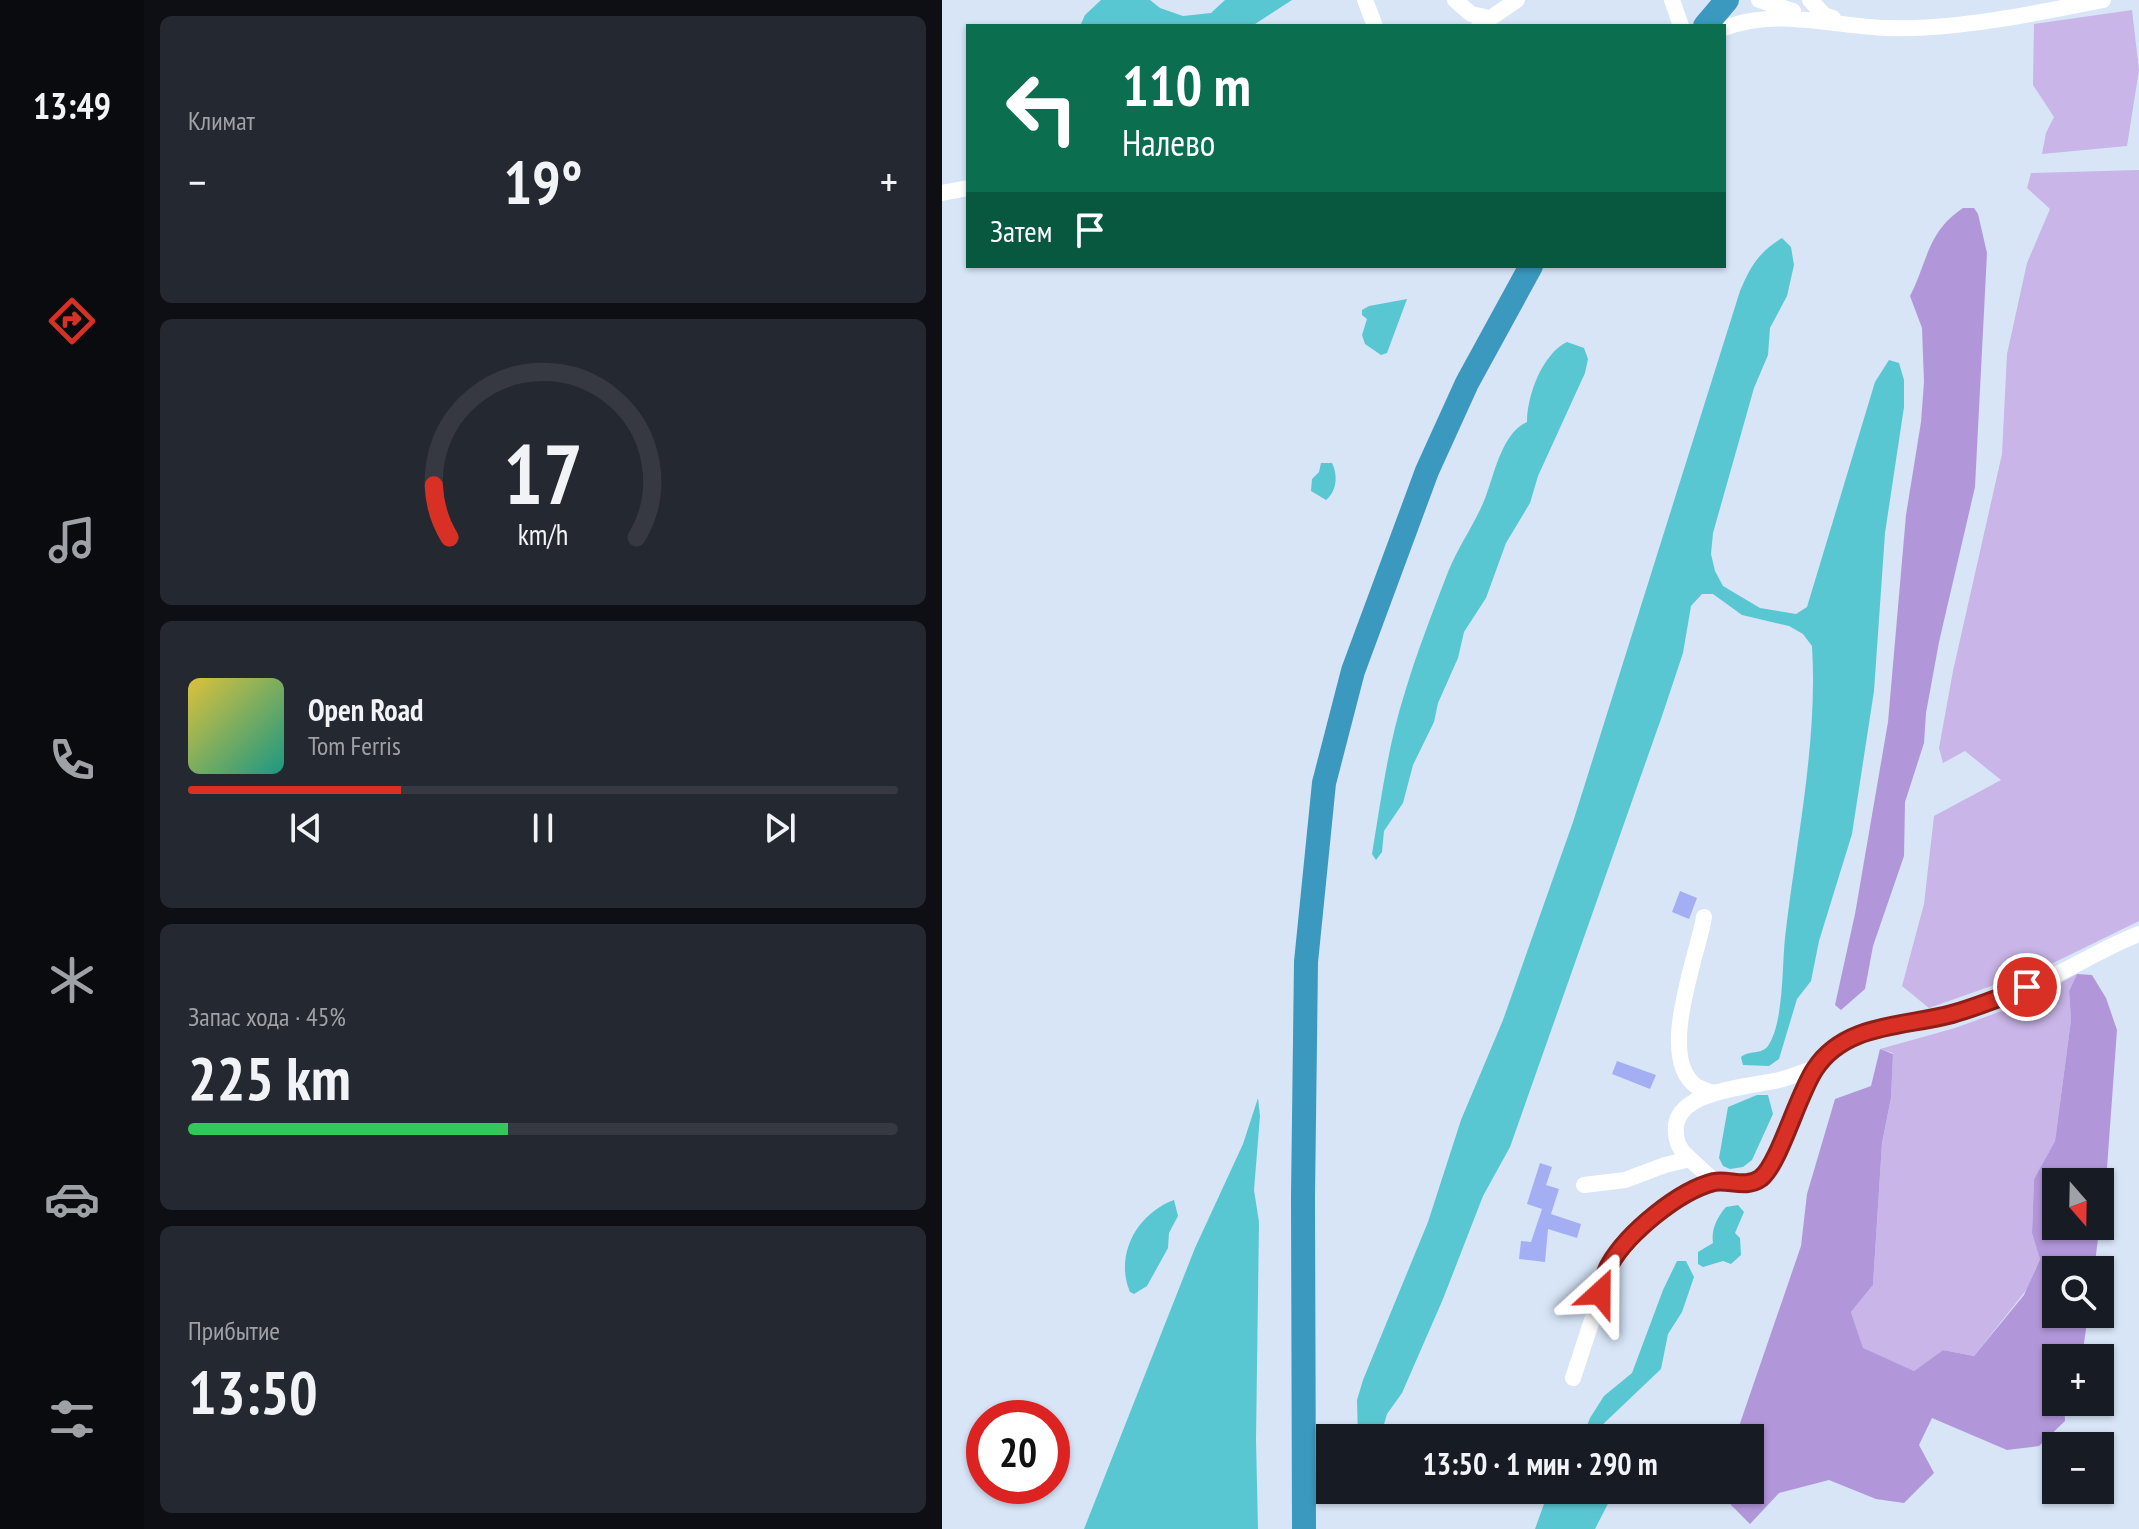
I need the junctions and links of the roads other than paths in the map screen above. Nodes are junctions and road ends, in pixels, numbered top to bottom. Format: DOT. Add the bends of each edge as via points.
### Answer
graph roads {
  1 [pos="1365,0"];
  2 [pos="1455,0"];
  3 [pos="1517,0"];
  4 [pos="1672,0"];
  5 [pos="1727,0"];
  6 [pos="1759,0"];
  7 [pos="1810,0"];
  8 [pos="2103,0"];
  9 [pos="1818,20"];
  10 [pos="1484,22"];
  11 [pos="1374,24"];
  12 [pos="1680,24"];
  13 [pos="1707,24"];
  14 [pos="1853,25"];
  15 [pos="1726,27"];
  16 [pos="966,188"];
  17 [pos="942,193"];
  18 [pos="1530,268"];
  19 [pos="1704,917"];
  20 [pos="2139,934"];
  21 [pos="1815,1068"];
  22 [pos="1714,1093"];
  23 [pos="1690,1159"];
  24 [pos="1715,1182"];
  25 [pos="1584,1185"];
  26 [pos="1573,1378"];
  27 [pos="1304,1529"];
  1 -- 11 [label="street"];
  2 -- 10 [label="street"];
  3 -- 10 [label="street"];
  4 -- 12 [label="street"];
  5 -- 13 [label="highway"];
  6 -- 9 [label="street"];
  7 -- 14 [label="street" via="1824,15"];
  8 -- 14 [label="street" via="1941,26"];
  9 -- 14 [label="street"];
  9 -- 15 [label="street" via="1767,17"];
  16 -- 17 [label="street"];
  18 -- 27 [label="highway" via="1467,383 1427,471 1353,671 1324,783 1306,976"];
  19 -- 22 [label="street" via="1686,984 1681,1049 1690,1079"];
  20 -- 21 [label="street" via="2002,997 1953,1014 1859,1033 1839,1042"];
  21 -- 22 [label="street"];
  21 -- 24 [label="street" via="1761,1178 1751,1183"];
  22 -- 23 [label="street" via="1680,1112 1675,1125 1678,1147"];
  23 -- 24 [label="street"];
  23 -- 25 [label="street" via="1625,1180"];
  24 -- 26 [label="street" via="1679,1197 1643,1226 1610,1265"];
}
